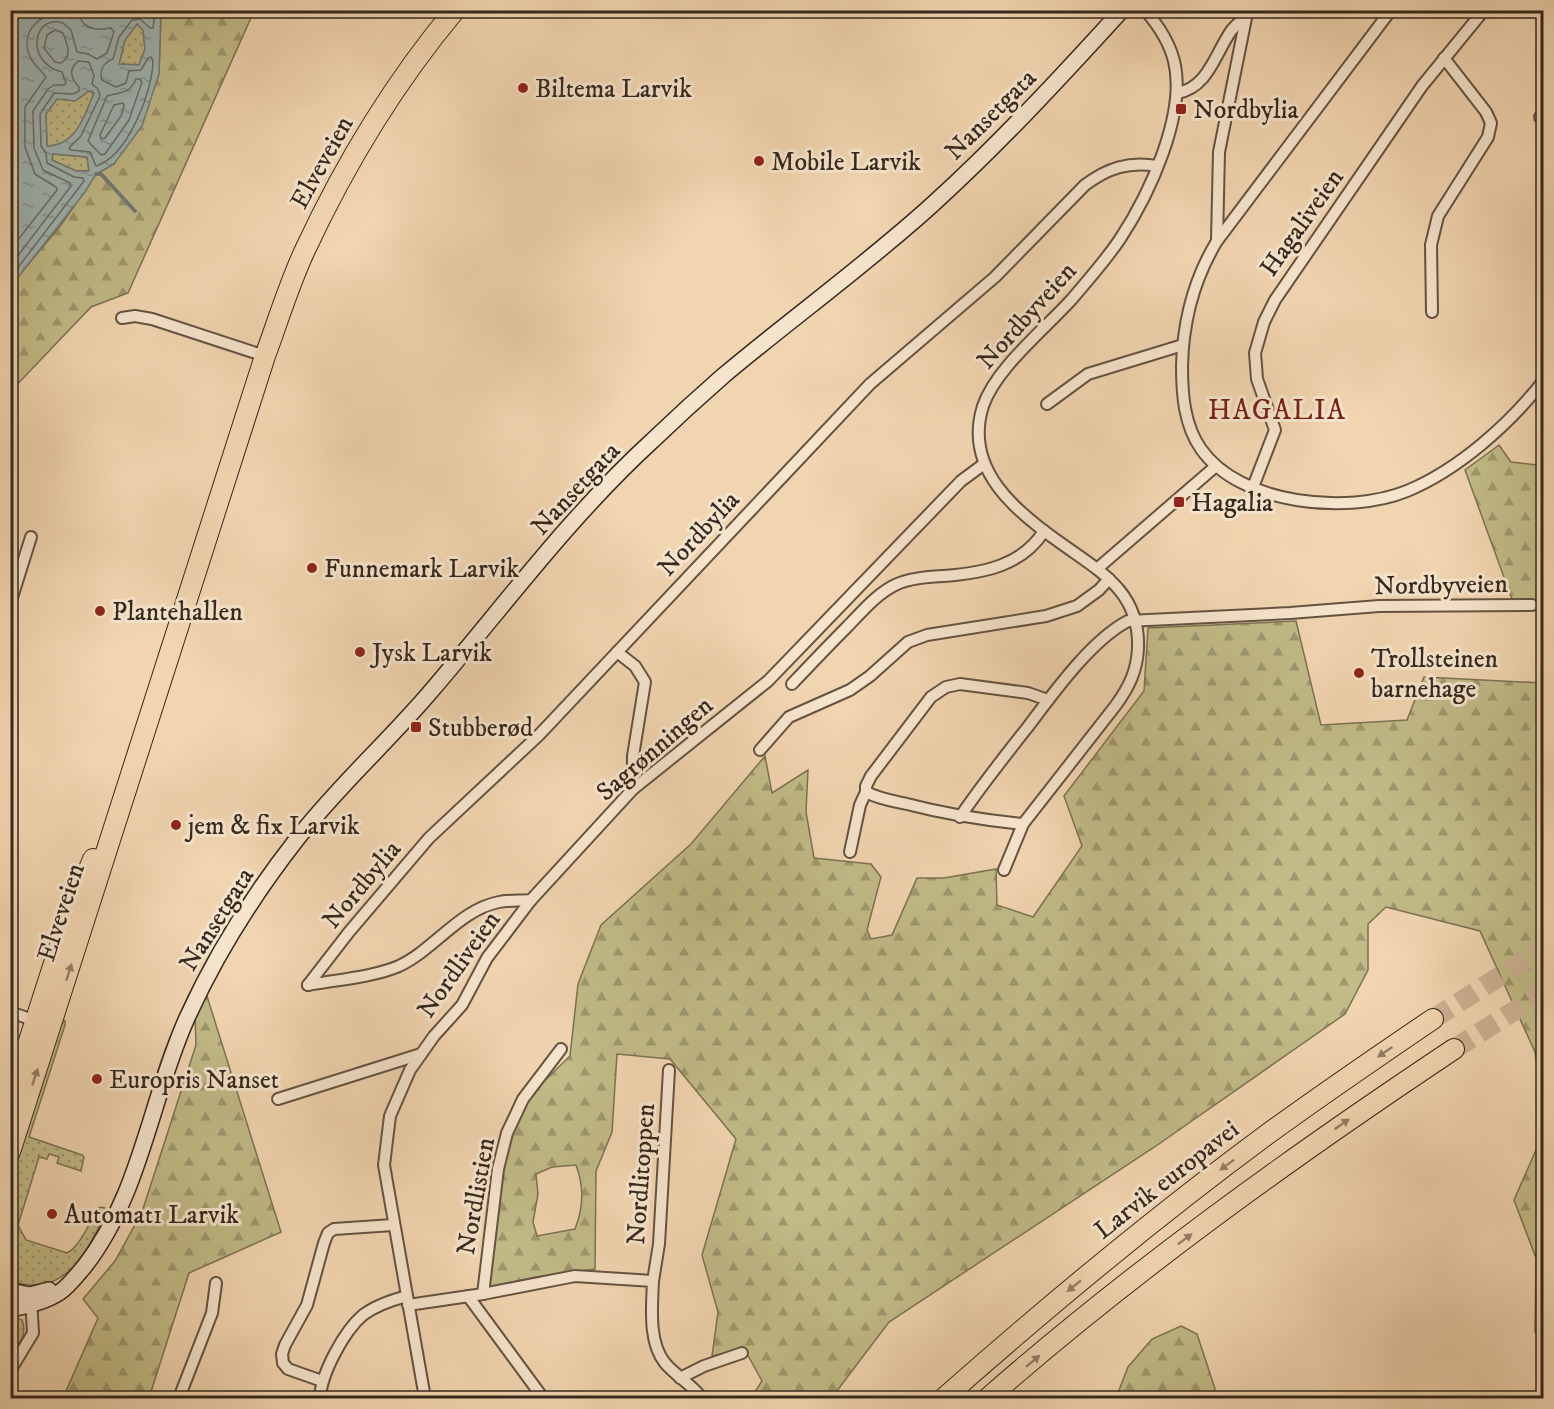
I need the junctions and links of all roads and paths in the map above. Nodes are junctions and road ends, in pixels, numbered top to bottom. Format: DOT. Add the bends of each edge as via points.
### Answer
graph roads {
  1 [pos="455,10"];
  2 [pos="1122,10"];
  3 [pos="1145,10"];
  4 [pos="1391,10"];
  5 [pos="1484,10"];
  6 [pos="1248,14"];
  7 [pos="1444,58"];
  8 [pos="1177,93"];
  9 [pos="1157,166"];
  10 [pos="1217,241"];
  11 [pos="1432,312"];
  12 [pos="122,318"];
  13 [pos="1183,345"];
  14 [pos="265,356"];
  15 [pos="1544,380"];
  16 [pos="1047,404"];
  17 [pos="984,464"];
  18 [pos="1216,466"];
  19 [pos="1253,487"];
  20 [pos="1044,531"];
  21 [pos="31,537"];
  22 [pos="1098,568"];
  23 [pos="1109,579"];
  24 [pos="10,604"];
  25 [pos="1532,605"];
  26 [pos="1135,621"];
  27 [pos="617,652"];
  28 [pos="792,684"];
  29 [pos="1048,700"];
  30 [pos="760,750"];
  31 [pos="633,789"];
  32 [pos="866,792"];
  33 [pos="960,817"];
  34 [pos="1023,824"];
  35 [pos="850,852"];
  36 [pos="1005,870"];
  37 [pos="531,900"];
  38 [pos="10,1012"];
  39 [pos="1433,1019"];
  40 [pos="43,1024"];
  41 [pos="561,1049"];
  42 [pos="1454,1049"];
  43 [pos="422,1054"];
  44 [pos="669,1070"];
  45 [pos="278,1099"];
  46 [pos="10,1100"];
  47 [pos="10,1152"];
  48 [pos="393,1225"];
  49 [pos="653,1281"];
  50 [pos="216,1283"];
  51 [pos="10,1291"];
  52 [pos="483,1294"];
  53 [pos="468,1296"];
  54 [pos="31,1300"];
  55 [pos="407,1300"];
  56 [pos="10,1309"];
  57 [pos="742,1353"];
  58 [pos="10,1371"];
  59 [pos="680,1378"];
  60 [pos="322,1381"];
  61 [pos="179,1398"];
  62 [pos="320,1398"];
  63 [pos="425,1398"];
  64 [pos="543,1398"];
  65 [pos="702,1398"];
  66 [pos="944,1398"];
  67 [pos="988,1398"];
  1 -- 14 [label="highway, Elveveien" via="402,79 334,190 304,252"];
  2 -- 54 [label="main road, Nansetgata" via="1039,102 932,205 723,376 646,446 567,528 426,698 310,823 245,911 198,994 175,1046 128,1188 105,1236 76,1277"];
  3 -- 8 [label="street, Nordbyveien" via="1174,60"];
  4 -- 10 [label="street"];
  5 -- 7 [label="street, Hagaliveien"];
  6 -- 8 [label="street" via="1232,29 1203,80"];
  6 -- 10 [label="street" via="1219,152"];
  7 -- 11 [label="street" via="1491,123 1488,137 1438,216 1431,245"];
  7 -- 19 [label="street, Hagaliveien" via="1275,300 1264,322 1255,353 1255,369 1275,430"];
  8 -- 9 [label="street, Nordbyveien" via="1174,116"];
  9 -- 17 [label="street, Nordbyveien" via="1119,241 988,392 977,434"];
  9 -- 27 [label="street, Nordbylia" via="1131,164 1100,174 1086,185 995,278 870,384"];
  10 -- 13 [label="street" via="1195,284"];
  12 -- 14 [label="street" via="152,319"];
  13 -- 16 [label="street" via="1088,374"];
  13 -- 18 [label="street" via="1183,403 1190,428"];
  14 -- 40 [label="highway, Elveveien" via="135,767"];
  15 -- 19 [label="street" via="1485,442 1438,477 1405,492 1336,504 1303,501"];
  17 -- 20 [label="street, Nordbyveien" via="1005,496"];
  17 -- 31 [label="street, Sagrønningen" via="961,481 768,681"];
  18 -- 19 [label="street"];
  18 -- 22 [label="street"];
  20 -- 22 [label="street, Nordbyveien"];
  20 -- 28 [label="street" via="1024,555 994,567 896,585 875,598"];
  21 -- 24 [label="street"];
  22 -- 23 [label="street, Nordbyveien"];
  23 -- 26 [label="street, Nordbyveien" via="1132,610"];
  23 -- 30 [label="street" via="1077,606 1046,616 927,635 908,642 850,690 789,717"];
  25 -- 26 [label="street, Nordbyveien" via="1379,606"];
  26 -- 29 [label="street" via="1119,625"];
  26 -- 34 [label="street, Nordbyveien" via="1138,660 1127,689"];
  27 -- 31 [label="street" via="645,682 633,756"];
  27 -- 37 [label="street, Nordbylia" via="539,735 429,838 308,985 398,966 471,912 499,902"];
  29 -- 32 [label="street" via="1028,693 960,684 946,687 931,697 877,767"];
  29 -- 33 [label="street"];
  31 -- 37 [label="street, Sagrønningen"];
  32 -- 33 [label="street"];
  32 -- 35 [label="street"];
  33 -- 34 [label="street"];
  34 -- 36 [label="street, Nordbyveien"];
  37 -- 43 [label="street, Nordliveien" via="487,958 462,1005"];
  38 -- 40 [label="street"];
  39 -- 66 [label="highway, Larvik europavei, one-way" via="1206,1181 1060,1298"];
  40 -- 46 [label="highway, Elveveien"];
  47 -- 40 [label="highway, Elveveien, one-way"];
  41 -- 52 [label="street, Nordlistien" via="523,1099 507,1133 498,1168"];
  67 -- 42 [label="highway, one-way" via="1229,1206"];
  43 -- 45 [label="street, Nordliveien"];
  43 -- 48 [label="street, Nordliveien" via="410,1070 390,1116 384,1165"];
  44 -- 49 [label="street, Nordlitoppen" via="659,1244"];
  48 -- 55 [label="street, Nordliveien"];
  48 -- 60 [label="street" via="334,1229 328,1233 307,1305 282,1354 288,1370"];
  49 -- 52 [label="street, Nordlitoppen" via="575,1275"];
  49 -- 59 [label="street, Nordlitoppen" via="659,1354"];
  50 -- 61 [label="street" via="212,1313"];
  51 -- 54 [label="main road, Nansetgata"];
  52 -- 53 [label="street, Nordlitoppen"];
  53 -- 55 [label="street, Nordlitoppen"];
  53 -- 64 [label="street"];
  54 -- 56 [label="main road, Nansetgata"];
  54 -- 58 [label="street" via="33,1333"];
  55 -- 60 [label="street, Nordlitoppen" via="390,1301 364,1315 343,1340"];
  55 -- 63 [label="street, Nordliveien"];
  57 -- 59 [label="street"];
  59 -- 65 [label="street, Nordlitoppen"];
  60 -- 62 [label="street"];
}
